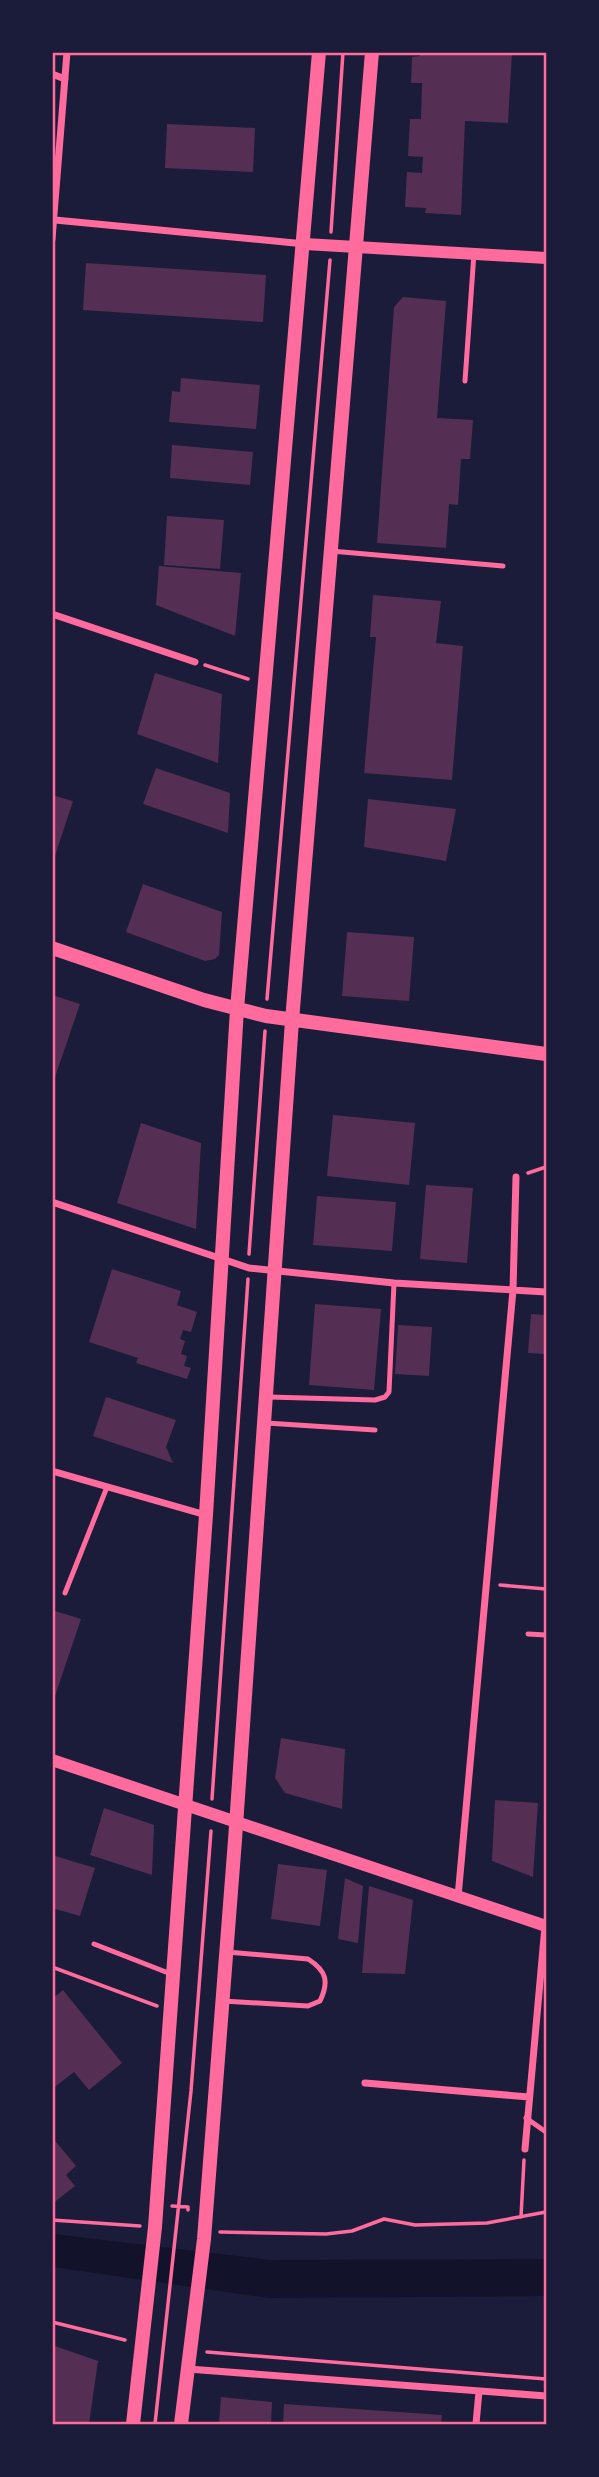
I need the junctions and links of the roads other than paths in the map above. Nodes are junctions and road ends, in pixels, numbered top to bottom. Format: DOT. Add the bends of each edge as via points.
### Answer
graph roads {
  1 [pos="67,52"];
  2 [pos="319,52"];
  3 [pos="372,52"];
  4 [pos="52,74"];
  5 [pos="65,79"];
  6 [pos="55,220"];
  7 [pos="52,239"];
  8 [pos="305,244"];
  9 [pos="357,248"];
  10 [pos="474,253"];
  11 [pos="547,258"];
  12 [pos="465,381"];
  13 [pos="331,551"];
  14 [pos="503,566"];
  15 [pos="52,614"];
  16 [pos="195,662"];
  17 [pos="52,948"];
  18 [pos="237,1009"];
  19 [pos="292,1021"];
  20 [pos="547,1054"];
  21 [pos="516,1178"];
  22 [pos="52,1202"];
  23 [pos="223,1260"];
  24 [pos="275,1270"];
  25 [pos="394,1283"];
  26 [pos="513,1290"];
  27 [pos="547,1292"];
  28 [pos="265,1397"];
  29 [pos="264,1423"];
  30 [pos="375,1430"];
  31 [pos="52,1471"];
  32 [pos="107,1487"];
  33 [pos="206,1516"];
  34 [pos="65,1593"];
  35 [pos="528,1634"];
  36 [pos="547,1635"];
  37 [pos="52,1760"];
  38 [pos="186,1805"];
  39 [pos="237,1823"];
  40 [pos="458,1897"];
  41 [pos="546,1926"];
  42 [pos="94,1944"];
  43 [pos="226,1952"];
  44 [pos="174,1975"];
  45 [pos="223,2001"];
  46 [pos="365,2082"];
  47 [pos="529,2097"];
  48 [pos="526,2118"];
  49 [pos="547,2132"];
  50 [pos="524,2148"];
  51 [pos="188,2369"];
  52 [pos="478,2391"];
  53 [pos="547,2396"];
  54 [pos="133,2424"];
  55 [pos="181,2424"];
  56 [pos="476,2424"];
  1 -- 5 [label="street"];
  2 -- 8 [label="main road"];
  3 -- 9 [label="main road"];
  4 -- 5 [label="street"];
  5 -- 6 [label="street"];
  6 -- 7 [label="street"];
  6 -- 8 [label="street"];
  8 -- 9 [label="street"];
  8 -- 18 [label="main road"];
  9 -- 10 [label="street"];
  9 -- 13 [label="main road"];
  10 -- 11 [label="street"];
  10 -- 12 [label="lane"];
  13 -- 14 [label="lane"];
  13 -- 19 [label="main road"];
  15 -- 16 [label="street"];
  17 -- 18 [label="main road"];
  18 -- 19 [label="main road"];
  18 -- 23 [label="main road"];
  19 -- 20 [label="main road"];
  19 -- 24 [label="main road"];
  21 -- 26 [label="street"];
  22 -- 23 [label="street"];
  23 -- 24 [label="street"];
  23 -- 33 [label="main road"];
  24 -- 25 [label="street"];
  24 -- 28 [label="main road"];
  25 -- 26 [label="street"];
  25 -- 28 [label="lane" via="389,1392 385,1397"];
  26 -- 27 [label="street"];
  26 -- 40 [label="street"];
  28 -- 29 [label="main road"];
  29 -- 30 [label="lane"];
  29 -- 39 [label="main road"];
  31 -- 32 [label="street"];
  32 -- 33 [label="street"];
  32 -- 34 [label="lane"];
  33 -- 38 [label="main road"];
  35 -- 36 [label="lane"];
  37 -- 38 [label="street"];
  38 -- 39 [label="street"];
  38 -- 44 [label="main road"];
  39 -- 40 [label="street"];
  39 -- 43 [label="main road"];
  40 -- 41 [label="street"];
  41 -- 47 [label="street"];
  42 -- 44 [label="lane"];
  43 -- 45 [label="main road"];
  43 -- 45 [label="lane" via="308,1959 320,1966 326,1978 320,2001 308,2006"];
  44 -- 54 [label="main road" via="148,2301"];
  45 -- 51 [label="main road"];
  46 -- 47 [label="street"];
  47 -- 48 [label="street"];
  48 -- 49 [label="lane"];
  48 -- 50 [label="street"];
  51 -- 52 [label="street"];
  51 -- 55 [label="main road"];
  52 -- 53 [label="street"];
  52 -- 56 [label="street"];
}
